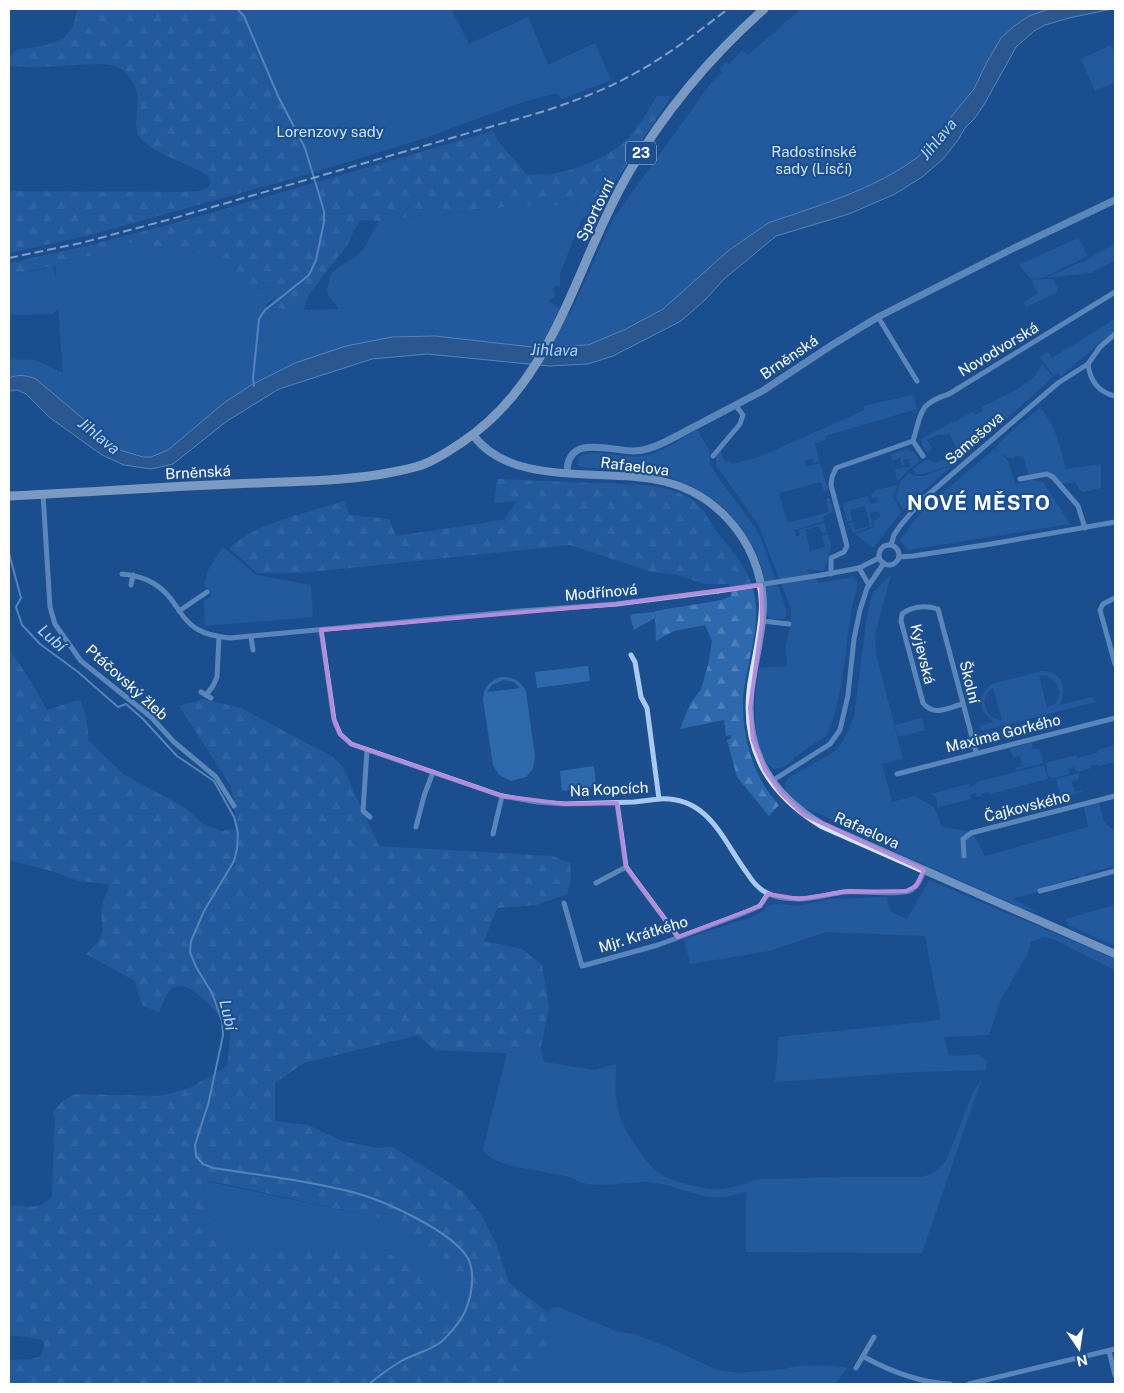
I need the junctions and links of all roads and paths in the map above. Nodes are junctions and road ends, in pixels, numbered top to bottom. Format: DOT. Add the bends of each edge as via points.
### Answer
graph roads {
  1 [pos="764,9"];
  2 [pos="1115,200"];
  3 [pos="1115,292"];
  4 [pos="878,317"];
  5 [pos="1115,334"];
  6 [pos="1088,364"];
  7 [pos="917,381"];
  8 [pos="1115,396"];
  9 [pos="736,406"];
  10 [pos="473,435"];
  11 [pos="913,441"];
  12 [pos="713,456"];
  13 [pos="923,456"];
  14 [pos="567,473"];
  15 [pos="1020,479"];
  16 [pos="43,494"];
  17 [pos="9,496"];
  18 [pos="1115,522"];
  19 [pos="1085,528"];
  20 [pos="891,545"];
  21 [pos="898,557"];
  22 [pos="879,558"];
  23 [pos="884,564"];
  24 [pos="859,568"];
  25 [pos="122,574"];
  26 [pos="831,574"];
  27 [pos="133,575"];
  28 [pos="131,585"];
  29 [pos="869,585"];
  30 [pos="207,592"];
  31 [pos="1115,598"];
  32 [pos="179,611"];
  33 [pos="941,617"];
  34 [pos="762,621"];
  35 [pos="788,624"];
  36 [pos="321,630"];
  37 [pos="251,636"];
  38 [pos="218,637"];
  39 [pos="253,650"];
  40 [pos="630,655"];
  41 [pos="1115,664"];
  42 [pos="206,695"];
  43 [pos="962,704"];
  44 [pos="1115,718"];
  45 [pos="367,750"];
  46 [pos="976,752"];
  47 [pos="433,772"];
  48 [pos="897,774"];
  49 [pos="772,781"];
  50 [pos="502,796"];
  51 [pos="1115,796"];
  52 [pos="660,799"];
  53 [pos="617,803"];
  54 [pos="234,806"];
  55 [pos="370,817"];
  56 [pos="416,827"];
  57 [pos="493,834"];
  58 [pos="964,856"];
  59 [pos="626,867"];
  60 [pos="924,870"];
  61 [pos="1115,871"];
  62 [pos="596,883"];
  63 [pos="1040,890"];
  64 [pos="768,894"];
  65 [pos="564,903"];
  66 [pos="678,937"];
  67 [pos="1115,954"];
  68 [pos="874,1337"];
  69 [pos="1112,1350"];
  70 [pos="864,1357"];
  71 [pos="856,1368"];
  72 [pos="1115,1375"];
  73 [pos="950,1384"];
  74 [pos="969,1384"];
  1 -- 10 [label="main road, Sportovní / 23" via="690,85 649,140 611,206 546,348 526,381"];
  2 -- 4 [label="street, Brněnská"];
  3 -- 11 [label="street, Novodvorská" via="949,394 925,405"];
  4 -- 7 [label="street"];
  4 -- 9 [label="street, Brněnská"];
  5 -- 6 [label="street, Samešova"];
  6 -- 8 [label="street" via="1095,386"];
  6 -- 20 [label="street, Samešova" via="1058,383 922,500 900,526"];
  9 -- 12 [label="street" via="743,415 740,424"];
  9 -- 14 [label="street, Brněnská" via="646,450 590,447 579,450 571,456"];
  10 -- 14 [label="main road" via="498,456 520,466"];
  10 -- 16 [label="main road, Brněnská / 23" via="420,466 387,473 350,478"];
  11 -- 13 [label="street"];
  11 -- 26 [label="street" via="836,468 831,485 847,546 844,552 831,559"];
  14 -- 34 [label="main road, Rafaelova" via="660,480 685,488 712,504 735,526 753,558 762,588"];
  15 -- 19 [label="street" via="1047,474 1053,477 1078,506"];
  16 -- 17 [label="main road, Brněnská"];
  16 -- 54 [label="street, Ptáčovský žleb" via="50,608 55,624 81,661 151,717 174,742 216,777"];
  18 -- 19 [label="street"];
  19 -- 21 [label="street"];
  20 -- 21 [label="street" via="896,548"];
  20 -- 22 [label="street, Samešova" via="880,549"];
  21 -- 23 [label="street" via="893,564"];
  22 -- 23 [label="street"];
  22 -- 24 [label="street, Modřínová"];
  23 -- 29 [label="street"];
  24 -- 26 [label="street, Modřínová"];
  24 -- 29 [label="street"];
  25 -- 27 [label="street"];
  26 -- 36 [label="street, Modřínová, bridge" via="624,603"];
  27 -- 28 [label="street"];
  27 -- 32 [label="street" via="164,590"];
  29 -- 49 [label="street" via="854,639 848,695 840,730 830,744"];
  30 -- 32 [label="street"];
  31 -- 41 [label="street" via="1103,604 1100,610"];
  32 -- 38 [label="street" via="196,628"];
  33 -- 43 [label="street, Školní"];
  33 -- 43 [label="street, Kyjevská" via="938,609 927,606 906,610 901,621 923,703 934,711"];
  34 -- 35 [label="street"];
  34 -- 49 [label="main road, Rafaelova" via="751,687 750,717 755,747"];
  36 -- 37 [label="street, Modřínová"];
  36 -- 45 [label="street, Na Kopcích" via="337,728 351,744"];
  37 -- 38 [label="street, Modřínová"];
  37 -- 39 [label="street"];
  38 -- 42 [label="street" via="217,677"];
  40 -- 52 [label="street, Na Kopcích" via="635,662 641,696 647,708"];
  43 -- 46 [label="street, Školní"];
  44 -- 46 [label="street, Maxima Gorkého"];
  45 -- 47 [label="street, Na Kopcích"];
  45 -- 55 [label="street" via="363,811"];
  46 -- 48 [label="street, Maxima Gorkého"];
  47 -- 50 [label="street, Na Kopcích"];
  47 -- 56 [label="street"];
  49 -- 60 [label="main road, Rafaelova" via="789,802 822,825"];
  50 -- 53 [label="street, Na Kopcích" via="565,804"];
  50 -- 57 [label="street"];
  51 -- 58 [label="street, Čajkovského" via="971,833 963,839"];
  52 -- 53 [label="street, Na Kopcích"];
  52 -- 64 [label="street" via="677,800 705,814 718,827 755,883"];
  53 -- 59 [label="street"];
  59 -- 62 [label="street"];
  59 -- 66 [label="street"];
  60 -- 64 [label="street" via="916,886 906,891 844,892 799,899"];
  60 -- 67 [label="main road, Rafaelova"];
  61 -- 63 [label="street"];
  64 -- 66 [label="street, Mjr. Krátkého" via="753,910"];
  65 -- 66 [label="street, Mjr. Krátkého" via="582,966"];
  68 -- 70 [label="street"];
  69 -- 72 [label="street"];
  69 -- 74 [label="street"];
  70 -- 71 [label="street"];
  70 -- 73 [label="street" via="885,1368"];
}
